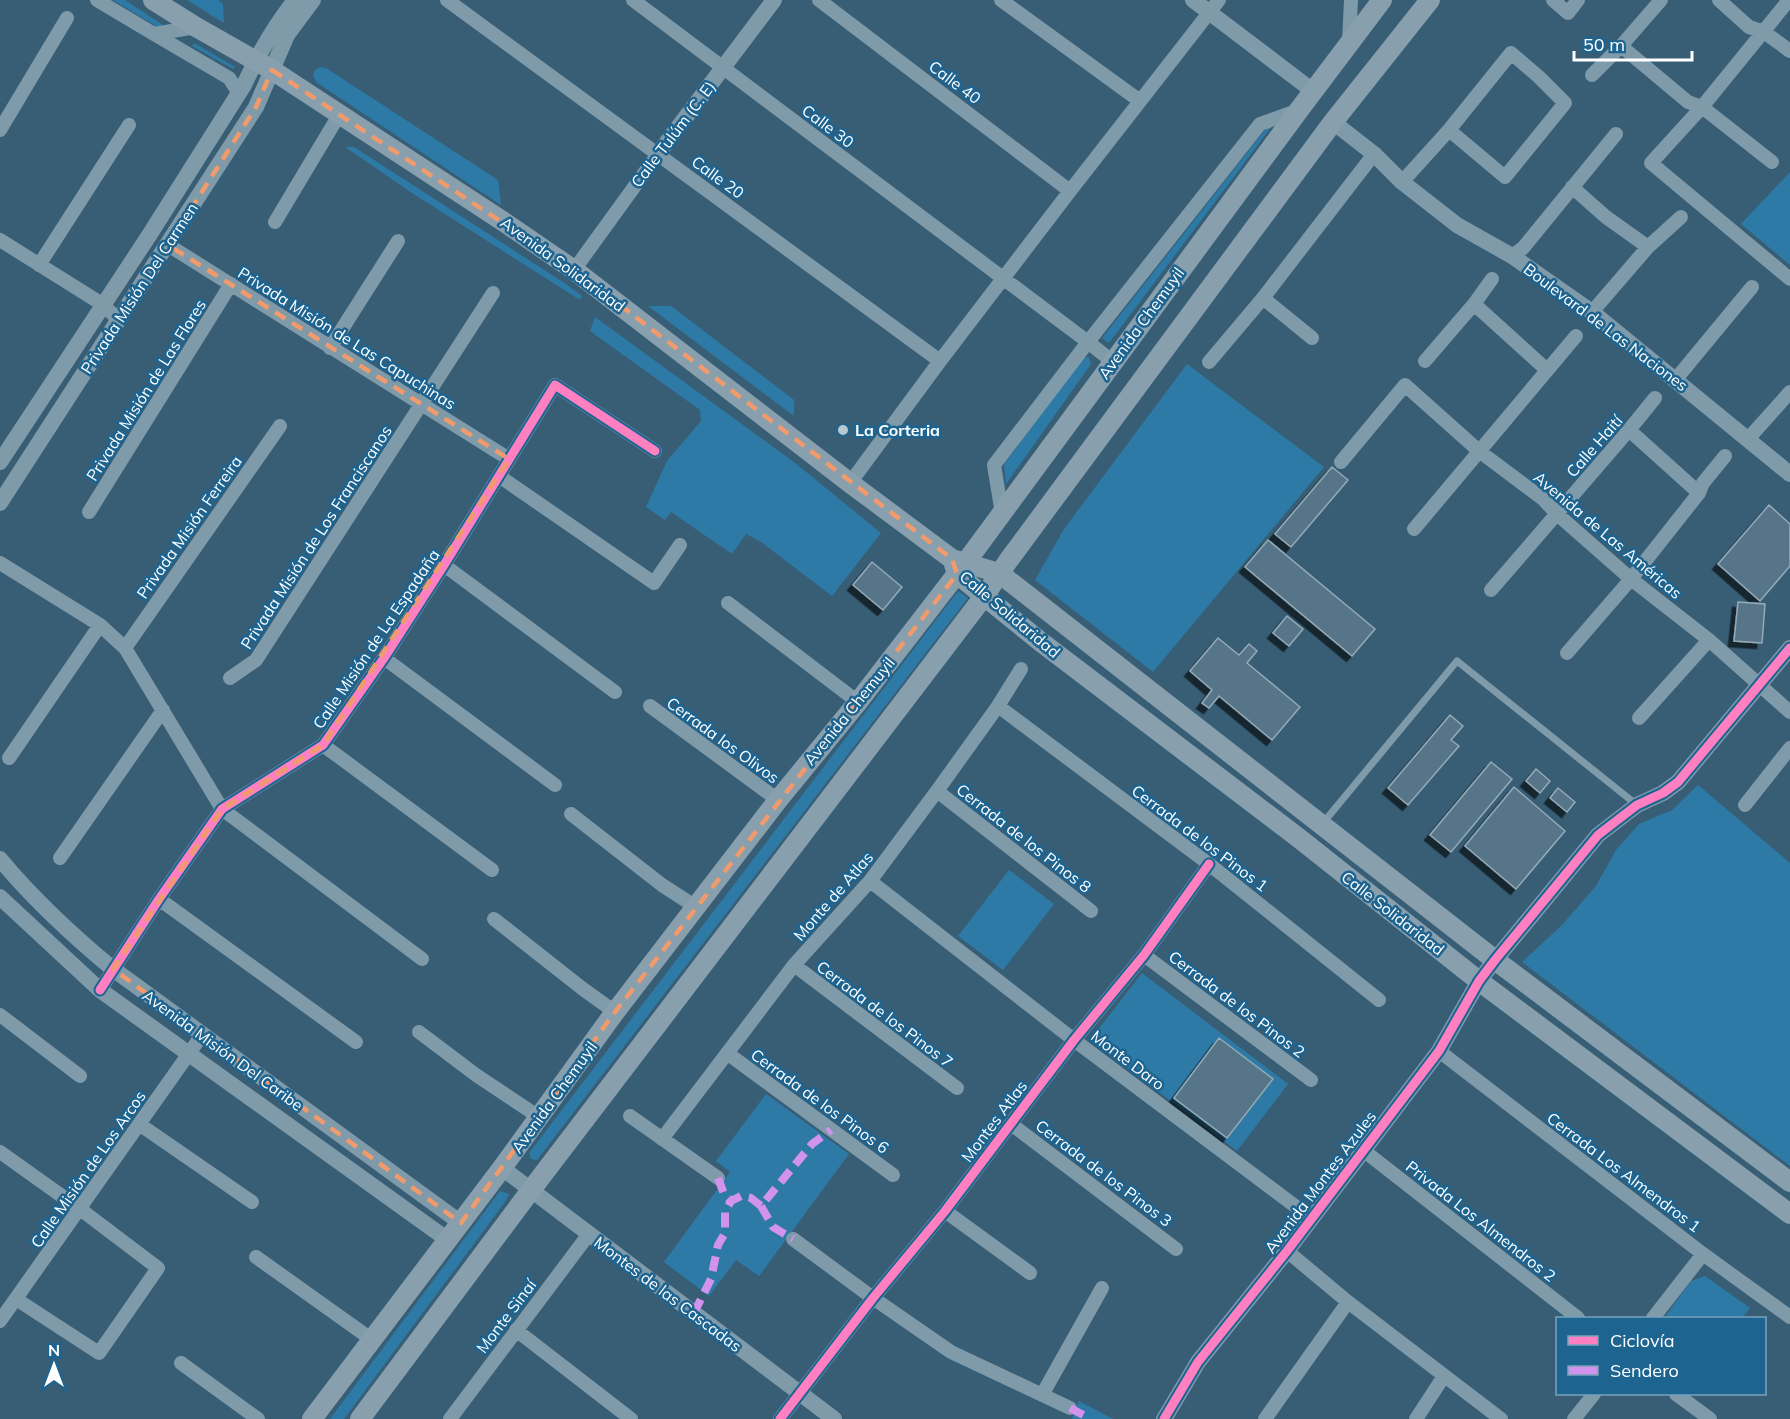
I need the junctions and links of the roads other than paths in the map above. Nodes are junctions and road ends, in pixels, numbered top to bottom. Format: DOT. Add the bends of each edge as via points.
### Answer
graph roads {
  1 [pos="97,0"];
  2 [pos="153,0"];
  3 [pos="295,0"];
  4 [pos="313,0"];
  5 [pos="447,0"];
  6 [pos="633,0"];
  7 [pos="774,0"];
  8 [pos="819,0"];
  9 [pos="1001,0"];
  10 [pos="1193,0"];
  11 [pos="1351,0"];
  12 [pos="1382,0"];
  13 [pos="1430,0"];
  14 [pos="1553,0"];
  15 [pos="1578,0"];
  16 [pos="1661,0"];
  17 [pos="1719,0"];
  18 [pos="1790,0"];
  19 [pos="1215,7"];
  20 [pos="67,18"];
  21 [pos="196,27"];
  22 [pos="1764,32"];
  23 [pos="153,34"];
  24 [pos="1349,42"];
  25 [pos="1621,46"];
  26 [pos="1790,51"];
  27 [pos="263,65"];
  28 [pos="723,67"];
  29 [pos="1592,75"];
  30 [pos="1313,91"];
  31 [pos="239,93"];
  32 [pos="1140,101"];
  33 [pos="1702,107"];
  34 [pos="1299,110"];
  35 [pos="339,115"];
  36 [pos="1333,122"];
  37 [pos="129,125"];
  38 [pos="0,130"];
  39 [pos="1449,130"];
  40 [pos="1616,134"];
  41 [pos="658,154"];
  42 [pos="1374,154"];
  43 [pos="1772,162"];
  44 [pos="1402,182"];
  45 [pos="1572,187"];
  46 [pos="1070,191"];
  47 [pos="1681,217"];
  48 [pos="275,222"];
  49 [pos="0,240"];
  50 [pos="398,241"];
  51 [pos="168,244"];
  52 [pos="1648,247"];
  53 [pos="1512,256"];
  54 [pos="39,265"];
  55 [pos="574,270"];
  56 [pos="1004,279"];
  57 [pos="1492,279"];
  58 [pos="1790,279"];
  59 [pos="231,284"];
  60 [pos="1752,287"];
  61 [pos="493,293"];
  62 [pos="1263,298"];
  63 [pos="102,304"];
  64 [pos="1474,304"];
  65 [pos="1592,312"];
  66 [pos="118,320"];
  67 [pos="1576,336"];
  68 [pos="1312,338"];
  69 [pos="1089,342"];
  70 [pos="330,348"];
  71 [pos="940,361"];
  72 [pos="1425,361"];
  73 [pos="1113,362"];
  74 [pos="1209,362"];
  75 [pos="1547,370"];
  76 [pos="1676,379"];
  77 [pos="1790,392"];
  78 [pos="1655,398"];
  79 [pos="422,405"];
  80 [pos="280,426"];
  81 [pos="1629,430"];
  82 [pos="1748,439"];
  83 [pos="655,450"];
  84 [pos="1479,451"];
  85 [pos="1725,456"];
  86 [pos="509,459"];
  87 [pos="0,462"];
  88 [pos="1341,462"];
  89 [pos="1790,474"];
  90 [pos="499,476"];
  91 [pos="850,483"];
  92 [pos="1699,493"];
  93 [pos="0,503"];
  94 [pos="89,512"];
  95 [pos="1002,514"];
  96 [pos="1557,514"];
  97 [pos="1414,529"];
  98 [pos="680,545"];
  99 [pos="0,563"];
  100 [pos="444,565"];
  101 [pos="959,565"];
  102 [pos="999,573"];
  103 [pos="1631,579"];
  104 [pos="1491,590"];
  105 [pos="985,595"];
  106 [pos="728,603"];
  107 [pos="100,625"];
  108 [pos="1709,640"];
  109 [pos="125,648"];
  110 [pos="1790,648"];
  111 [pos="1567,653"];
  112 [pos="384,658"];
  113 [pos="1021,669"];
  114 [pos="230,678"];
  115 [pos="1759,684"];
  116 [pos="615,692"];
  117 [pos="858,702"];
  118 [pos="650,706"];
  119 [pos="998,706"];
  120 [pos="163,710"];
  121 [pos="1790,712"];
  122 [pos="1639,718"];
  123 [pos="322,745"];
  124 [pos="1790,748"];
  125 [pos="9,758"];
  126 [pos="555,785"];
  127 [pos="937,791"];
  128 [pos="778,800"];
  129 [pos="1637,805"];
  130 [pos="1745,805"];
  131 [pos="222,809"];
  132 [pos="571,814"];
  133 [pos="1322,824"];
  134 [pos="60,858"];
  135 [pos="0,859"];
  136 [pos="1209,864"];
  137 [pos="492,870"];
  138 [pos="870,881"];
  139 [pos="0,897"];
  140 [pos="159,899"];
  141 [pos="696,907"];
  142 [pos="1091,911"];
  143 [pos="494,919"];
  144 [pos="1144,954"];
  145 [pos="422,959"];
  146 [pos="1495,960"];
  147 [pos="794,965"];
  148 [pos="113,969"];
  149 [pos="1479,981"];
  150 [pos="100,990"];
  151 [pos="1379,1000"];
  152 [pos="615,1012"];
  153 [pos="0,1016"];
  154 [pos="419,1032"];
  155 [pos="202,1035"];
  156 [pos="1074,1040"];
  157 [pos="356,1042"];
  158 [pos="1439,1051"];
  159 [pos="727,1053"];
  160 [pos="189,1054"];
  161 [pos="80,1076"];
  162 [pos="1311,1080"];
  163 [pos="957,1088"];
  164 [pos="630,1116"];
  165 [pos="538,1117"];
  166 [pos="139,1124"];
  167 [pos="1011,1124"];
  168 [pos="662,1139"];
  169 [pos="1363,1149"];
  170 [pos="0,1152"];
  171 [pos="502,1168"];
  172 [pos="893,1175"];
  173 [pos="718,1178"];
  174 [pos="1790,1182"];
  175 [pos="531,1190"];
  176 [pos="252,1202"];
  177 [pos="80,1209"];
  178 [pos="945,1211"];
  179 [pos="1790,1215"];
  180 [pos="1311,1218"];
  181 [pos="460,1224"];
  182 [pos="589,1234"];
  183 [pos="793,1239"];
  184 [pos="448,1240"];
  185 [pos="1176,1249"];
  186 [pos="1287,1251"];
  187 [pos="1703,1254"];
  188 [pos="256,1257"];
  189 [pos="1030,1273"];
  190 [pos="1101,1288"];
  191 [pos="873,1298"];
  192 [pos="16,1299"];
  193 [pos="1348,1302"];
  194 [pos="1577,1317"];
  195 [pos="1654,1317"];
  196 [pos="1790,1317"];
  197 [pos="0,1322"];
  198 [pos="516,1330"];
  199 [pos="371,1339"];
  200 [pos="181,1363"];
  201 [pos="1444,1376"];
  202 [pos="800,1393"];
  203 [pos="1042,1395"];
  204 [pos="1593,1395"];
  205 [pos="1677,1395"];
  206 [pos="1070,1408"];
  207 [pos="258,1419"];
  208 [pos="312,1419"];
  209 [pos="360,1419"];
  210 [pos="451,1419"];
  211 [pos="631,1419"];
  212 [pos="780,1419"];
  213 [pos="834,1419"];
  214 [pos="1164,1419"];
  215 [pos="1265,1419"];
  216 [pos="1416,1419"];
  217 [pos="1501,1419"];
  218 [pos="1574,1419"];
  219 [pos="1710,1419"];
  1 -- 23 [label="street"];
  2 -- 21 [label="main road, Avenida Solidaridad"];
  3 -- 27 [label="street" via="274,27"];
  4 -- 27 [label="street"];
  5 -- 41 [label="street, Calle 20"];
  6 -- 28 [label="street, Calle 30"];
  7 -- 28 [label="street, Calle Tulúm (C. E)"];
  8 -- 46 [label="street, Calle 40"];
  9 -- 32 [label="street"];
  10 -- 19 [label="street"];
  11 -- 24 [label="street"];
  12 -- 24 [label="main road, Avenida Chemuyil"];
  13 -- 36 [label="main road, Avenida Chemuyil"];
  14 -- 15 [label="street" via="1568,13"];
  16 -- 25 [label="street"];
  17 -- 22 [label="street" via="1749,27"];
  18 -- 22 [label="street"];
  19 -- 30 [label="street"];
  19 -- 32 [label="street"];
  20 -- 38 [label="street"];
  21 -- 23 [label="street"];
  21 -- 27 [label="main road, Avenida Solidaridad"];
  22 -- 26 [label="street"];
  22 -- 33 [label="street"];
  23 -- 31 [label="street" via="229,78"];
  24 -- 30 [label="main road, Avenida Chemuyil"];
  25 -- 29 [label="street"];
  25 -- 33 [label="street" via="1688,102"];
  27 -- 31 [label="street, Privada Misión Del Carmen"];
  27 -- 35 [label="main road, Avenida Solidaridad"];
  27 -- 51 [label="street, Privada Misión Del Carmen" via="256,107"];
  28 -- 41 [label="street, Calle Tulúm (C. E)"];
  28 -- 56 [label="street, Calle 30"];
  30 -- 34 [label="main road, Avenida Chemuyil"];
  31 -- 63 [label="street, Privada Misión Del Carmen"];
  32 -- 46 [label="street"];
  33 -- 43 [label="street"];
  33 -- 58 [label="street" via="1651,164"];
  34 -- 69 [label="street" via="1260,124"];
  34 -- 73 [label="main road, Avenida Chemuyil"];
  35 -- 48 [label="street"];
  35 -- 55 [label="main road, Avenida Solidaridad"];
  36 -- 42 [label="street, Boulevard de Las Naciones"];
  36 -- 102 [label="main road, Avenida Chemuyil"];
  37 -- 54 [label="street"];
  39 -- 39 [label="street" via="1504,177 1565,103 1511,53"];
  39 -- 44 [label="street"];
  40 -- 45 [label="street"];
  41 -- 55 [label="street, Calle Tulúm (C. E)"];
  41 -- 71 [label="street, Calle 20"];
  42 -- 44 [label="street, Boulevard de Las Naciones"];
  42 -- 62 [label="street"];
  44 -- 53 [label="street, Boulevard de Las Naciones" via="1457,225"];
  45 -- 52 [label="street"];
  45 -- 53 [label="street" via="1523,248"];
  46 -- 56 [label="street"];
  47 -- 52 [label="street"];
  49 -- 54 [label="street"];
  50 -- 70 [label="street"];
  51 -- 59 [label="street, Privada Misión de Las Capuchinas"];
  51 -- 66 [label="street, Privada Misión Del Carmen"];
  52 -- 65 [label="street"];
  53 -- 65 [label="street, Boulevard de Las Naciones"];
  54 -- 63 [label="street"];
  55 -- 91 [label="main road, Avenida Solidaridad"];
  56 -- 69 [label="street, Calle 30"];
  56 -- 71 [label="street"];
  57 -- 64 [label="street"];
  59 -- 70 [label="street, Privada Misión de Las Capuchinas"];
  59 -- 94 [label="street, Privada Misión de Las Flores"];
  60 -- 76 [label="street"];
  61 -- 79 [label="street, Privada Misión de Los Franciscanos"];
  62 -- 68 [label="street"];
  62 -- 74 [label="street"];
  63 -- 66 [label="street"];
  63 -- 87 [label="street, Privada Misión Del Carmen"];
  64 -- 72 [label="street"];
  64 -- 75 [label="street"];
  65 -- 76 [label="street, Boulevard de Las Naciones"];
  66 -- 93 [label="street, Privada Misión Del Carmen"];
  67 -- 75 [label="street"];
  69 -- 73 [label="street, Calle 30"];
  69 -- 95 [label="street" via="994,465"];
  70 -- 79 [label="street, Privada Misión de Las Capuchinas"];
  71 -- 91 [label="street"];
  73 -- 95 [label="main road, Avenida Chemuyil"];
  75 -- 84 [label="street"];
  76 -- 82 [label="street, Boulevard de Las Naciones"];
  77 -- 82 [label="street"];
  78 -- 81 [label="street, Calle Haití"];
  79 -- 86 [label="street, Privada Misión de Las Capuchinas"];
  79 -- 114 [label="street, Privada Misión de Los Franciscanos" via="256,660"];
  80 -- 109 [label="street, Privada Misión Ferreira"];
  81 -- 92 [label="street"];
  81 -- 96 [label="street, Calle Haití"];
  82 -- 89 [label="street, Boulevard de Las Naciones"];
  83 -- 86 [label="street, Calle Misión de La Espadaña" via="555,385"];
  84 -- 88 [label="street, Avenida de Las Américas" via="1405,385"];
  84 -- 96 [label="street, Avenida de Las Américas"];
  84 -- 97 [label="street"];
  85 -- 92 [label="street"];
  86 -- 90 [label="street, Calle Misión de La Espadaña"];
  90 -- 98 [label="street" via="654,583"];
  90 -- 100 [label="street, Calle Misión de La Espadaña"];
  91 -- 101 [label="main road, Avenida Solidaridad"];
  92 -- 103 [label="street"];
  95 -- 101 [label="main road, Avenida Chemuyil"];
  96 -- 103 [label="street, Avenida de Las Américas"];
  96 -- 104 [label="street, Calle Haití"];
  99 -- 107 [label="street"];
  100 -- 112 [label="street, Calle Misión de La Espadaña"];
  100 -- 116 [label="street"];
  101 -- 102 [label="main road, Calle Solidaridad"];
  101 -- 105 [label="main road, Calle Solidaridad"];
  101 -- 117 [label="main road, Avenida Chemuyil"];
  102 -- 105 [label="main road, Avenida Chemuyil"];
  102 -- 133 [label="main road, Calle Solidaridad"];
  103 -- 108 [label="street, Avenida de Las Américas"];
  103 -- 111 [label="street"];
  105 -- 149 [label="main road, Calle Solidaridad"];
  105 -- 175 [label="main road, Avenida Chemuyil"];
  106 -- 117 [label="street"];
  107 -- 109 [label="street"];
  107 -- 125 [label="street"];
  108 -- 115 [label="street, Avenida de Las Américas"];
  108 -- 122 [label="street"];
  109 -- 120 [label="street"];
  110 -- 115 [label="street, Avenida Montes Azules"];
  112 -- 123 [label="street, Calle Misión de La Espadaña"];
  112 -- 126 [label="street"];
  113 -- 119 [label="street, Monte de Atlas"];
  115 -- 121 [label="street, Avenida de Las Américas"];
  115 -- 129 [label="street, Avenida Montes Azules" via="1677,782"];
  117 -- 128 [label="main road, Avenida Chemuyil"];
  118 -- 128 [label="street, Cerrada los Olivos"];
  119 -- 127 [label="street, Monte de Atlas"];
  119 -- 136 [label="street, Cerrada de los Pinos 1"];
  120 -- 131 [label="street"];
  120 -- 134 [label="street"];
  123 -- 131 [label="street, Calle Misión de La Espadaña"];
  123 -- 137 [label="street"];
  124 -- 130 [label="street"];
  127 -- 138 [label="street, Monte de Atlas"];
  127 -- 142 [label="street, Cerrada de los Pinos 8"];
  128 -- 141 [label="main road, Avenida Chemuyil"];
  129 -- 133 [label="lane" via="1457,661"];
  129 -- 146 [label="street, Avenida Montes Azules" via="1598,835"];
  131 -- 140 [label="street, Calle Misión de La Espadaña"];
  131 -- 145 [label="street"];
  132 -- 141 [label="street"];
  133 -- 146 [label="main road, Calle Solidaridad"];
  135 -- 148 [label="street, Avenida Misión Del Caribe" via="44,908"];
  136 -- 144 [label="street, Montes Atlas"];
  136 -- 151 [label="street, Cerrada de los Pinos 1"];
  138 -- 147 [label="street, Monte de Atlas"];
  138 -- 156 [label="street, Monte Daro"];
  139 -- 150 [label="street, Avenida Misión Del Caribe"];
  140 -- 148 [label="street, Calle Misión de La Espadaña"];
  140 -- 157 [label="street"];
  141 -- 152 [label="main road, Avenida Chemuyil"];
  143 -- 152 [label="street"];
  144 -- 156 [label="street, Montes Atlas"];
  144 -- 162 [label="street, Cerrada de los Pinos 2"];
  146 -- 149 [label="street, Avenida Montes Azules"];
  146 -- 174 [label="main road, Calle Solidaridad"];
  147 -- 159 [label="street, Monte de Atlas"];
  147 -- 163 [label="street, Cerrada de los Pinos 7"];
  148 -- 150 [label="street, Calle Misión de La Espadaña"];
  148 -- 155 [label="street, Avenida Misión Del Caribe"];
  149 -- 158 [label="street, Avenida Montes Azules"];
  149 -- 179 [label="main road, Calle Solidaridad"];
  150 -- 160 [label="street, Avenida Misión Del Caribe"];
  152 -- 165 [label="main road, Avenida Chemuyil"];
  153 -- 161 [label="street"];
  154 -- 165 [label="street"];
  155 -- 160 [label="street, Calle Misión de Los Arcos"];
  155 -- 181 [label="street, Avenida Misión Del Caribe"];
  156 -- 167 [label="street, Montes Atlas"];
  156 -- 180 [label="street, Monte Daro"];
  158 -- 169 [label="street, Avenida Montes Azules"];
  158 -- 187 [label="street, Cerrada Los Almendros 1"];
  159 -- 168 [label="street, Monte de Atlas"];
  159 -- 172 [label="street, Cerrada de los Pinos 6"];
  160 -- 166 [label="street, Calle Misión de Los Arcos"];
  160 -- 184 [label="street, Avenida Misión Del Caribe"];
  164 -- 168 [label="street"];
  165 -- 171 [label="main road, Avenida Chemuyil"];
  166 -- 176 [label="street"];
  166 -- 177 [label="street, Calle Misión de Los Arcos"];
  167 -- 178 [label="street, Montes Atlas"];
  167 -- 185 [label="street, Cerrada de los Pinos 3"];
  168 -- 173 [label="street"];
  169 -- 180 [label="street, Avenida Montes Azules"];
  169 -- 194 [label="street, Privada Los Almendros 2"];
  170 -- 177 [label="street"];
  171 -- 175 [label="street, Montes de las Cascadas"];
  171 -- 181 [label="main road, Avenida Chemuyil"];
  175 -- 182 [label="street, Montes de las Cascadas"];
  175 -- 209 [label="main road, Avenida Chemuyil"];
  177 -- 192 [label="street, Calle Misión de Los Arcos"];
  177 -- 192 [label="street" via="158,1268 99,1353"];
  178 -- 189 [label="street"];
  178 -- 191 [label="street, Montes Atlas"];
  180 -- 186 [label="street, Avenida Montes Azules"];
  181 -- 184 [label="main road, Avenida Chemuyil"];
  182 -- 198 [label="street, Monte Sinaí"];
  182 -- 202 [label="street, Montes de las Cascadas"];
  183 -- 191 [label="street"];
  184 -- 199 [label="main road, Avenida Chemuyil"];
  186 -- 193 [label="street"];
  186 -- 214 [label="street, Avenida Montes Azules" via="1198,1362"];
  187 -- 195 [label="street"];
  187 -- 196 [label="street, Cerrada Los Almendros 1"];
  188 -- 199 [label="street"];
  190 -- 203 [label="street"];
  191 -- 202 [label="street, Montes Atlas"];
  191 -- 203 [label="street" via="951,1352"];
  192 -- 197 [label="street, Calle Misión de Los Arcos"];
  193 -- 201 [label="street"];
  193 -- 215 [label="street"];
  198 -- 210 [label="street, Monte Sinaí"];
  198 -- 211 [label="street"];
  199 -- 208 [label="main road, Avenida Chemuyil"];
  200 -- 207 [label="street"];
  201 -- 216 [label="street"];
  201 -- 217 [label="street"];
  202 -- 212 [label="street"];
  202 -- 213 [label="street, Montes de las Cascadas"];
  203 -- 206 [label="street"];
  204 -- 218 [label="street"];
  205 -- 219 [label="street"];
}
